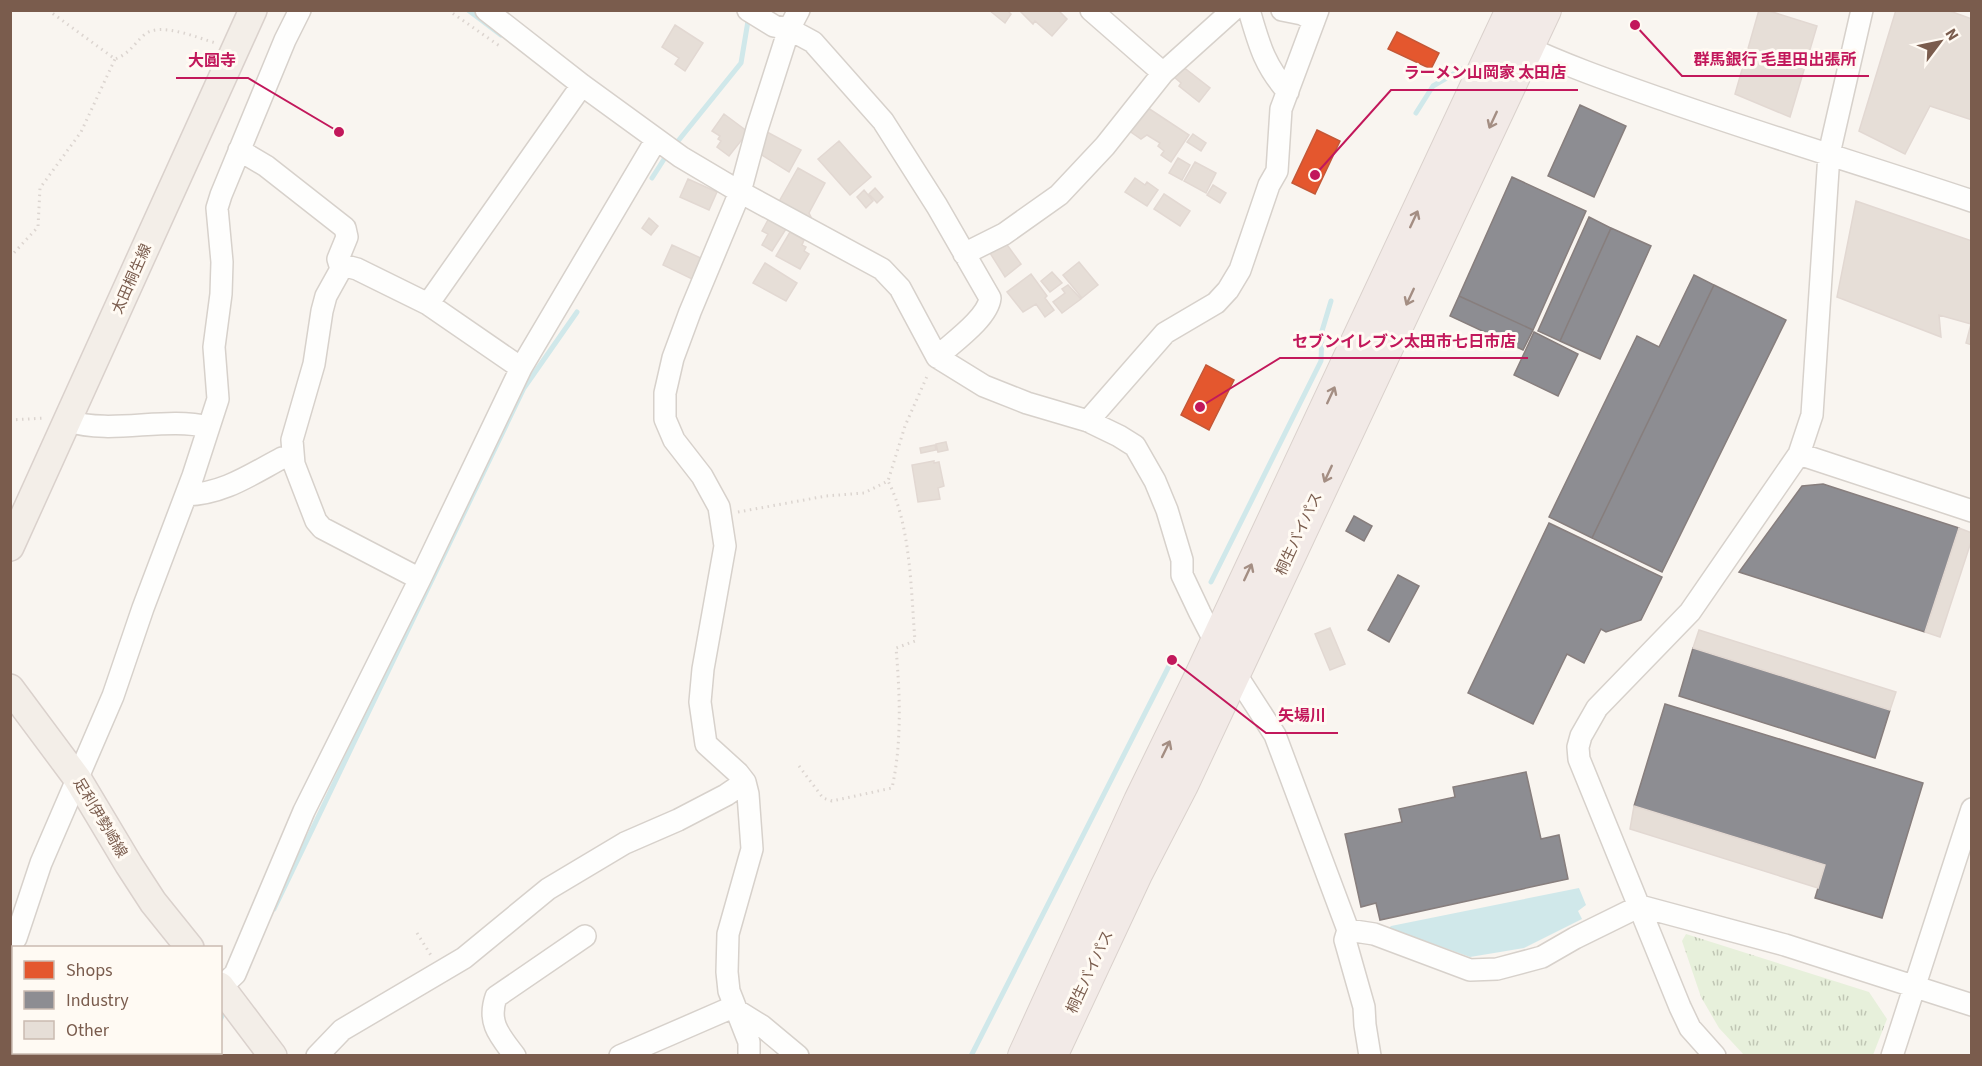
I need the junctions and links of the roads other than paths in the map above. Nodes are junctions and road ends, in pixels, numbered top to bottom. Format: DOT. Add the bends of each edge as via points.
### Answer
graph roads {
  1 [pos="254,10"];
  2 [pos="300,10"];
  3 [pos="486,10"];
  4 [pos="1091,10"];
  5 [pos="1233,10"];
  6 [pos="1249,10"];
  7 [pos="1282,10"];
  8 [pos="1545,10"];
  9 [pos="1862,10"];
  10 [pos="757,16"];
  11 [pos="1316,16"];
  12 [pos="794,20"];
  13 [pos="1513,31"];
  14 [pos="1163,73"];
  15 [pos="582,85"];
  16 [pos="1288,92"];
  17 [pos="660,142"];
  18 [pos="239,150"];
  19 [pos="1829,154"];
  20 [pos="740,192"];
  21 [pos="1971,201"];
  22 [pos="964,254"];
  23 [pos="341,269"];
  24 [pos="428,304"];
  25 [pos="937,357"];
  26 [pos="521,368"];
  27 [pos="68,421"];
  28 [pos="1088,422"];
  29 [pos="209,427"];
  30 [pos="1799,454"];
  31 [pos="292,456"];
  32 [pos="186,495"];
  33 [pos="1971,511"];
  34 [pos="10,547"];
  35 [pos="420,579"];
  36 [pos="1215,642"];
  37 [pos="1235,672"];
  38 [pos="10,688"];
  39 [pos="78,778"];
  40 [pos="745,782"];
  41 [pos="1182,785"];
  42 [pos="1140,801"];
  43 [pos="1971,809"];
  44 [pos="1640,906"];
  45 [pos="1348,930"];
  46 [pos="585,936"];
  47 [pos="10,946"];
  48 [pos="188,946"];
  49 [pos="222,986"];
  50 [pos="222,988"];
  51 [pos="1914,988"];
  52 [pos="1971,1005"];
  53 [pos="736,1010"];
  54 [pos="273,1056"];
  55 [pos="317,1056"];
  56 [pos="515,1056"];
  57 [pos="620,1056"];
  58 [pos="749,1056"];
  59 [pos="798,1056"];
  60 [pos="1005,1056"];
  61 [pos="1024,1056"];
  62 [pos="1051,1056"];
  63 [pos="1070,1056"];
  64 [pos="1370,1056"];
  65 [pos="1715,1056"];
  66 [pos="1892,1056"];
  1 -- 27 [label="main road, 太田桐生線"];
  2 -- 18 [label="street"];
  3 -- 15 [label="street"];
  4 -- 14 [label="street"];
  5 -- 14 [label="street"];
  6 -- 16 [label="street" via="1267,64"];
  7 -- 11 [label="street"];
  8 -- 13 [label="highway, 桐生バイパス"];
  9 -- 19 [label="street"];
  10 -- 12 [label="street" via="774,26"];
  11 -- 16 [label="street"];
  12 -- 20 [label="street"];
  12 -- 22 [label="street" via="883,121"];
  13 -- 19 [label="street" via="1540,55 1735,125"];
  36 -- 13 [label="highway, 桐生バイパス, one-way"];
  13 -- 37 [label="highway, 桐生バイパス, one-way"];
  14 -- 22 [label="street" via="1105,146 1059,195 1004,234"];
  15 -- 17 [label="street"];
  15 -- 24 [label="street"];
  16 -- 28 [label="street" via="1281,109 1277,171 1240,270 1228,290 1216,303 1165,333"];
  17 -- 20 [label="street"];
  17 -- 26 [label="street"];
  18 -- 23 [label="street" via="266,166 345,228 347,237 338,259"];
  18 -- 29 [label="street" via="217,208 222,262 214,347 218,399"];
  19 -- 21 [label="street"];
  19 -- 30 [label="street" via="1812,415"];
  20 -- 25 [label="street" via="882,269 900,288"];
  20 -- 40 [label="street" via="673,358 664,419 674,440 702,476 721,515 725,546 700,702 706,744"];
  22 -- 25 [label="street" via="990,298 989,307"];
  23 -- 24 [label="street" via="357,269"];
  23 -- 31 [label="street" via="322,311 314,363 292,440"];
  24 -- 26 [label="street"];
  25 -- 28 [label="street" via="984,386"];
  26 -- 35 [label="street"];
  27 -- 29 [label="street" via="102,425 193,423"];
  27 -- 34 [label="main road, 太田桐生線"];
  28 -- 36 [label="street" via="1135,446 1145,461 1167,510 1182,560 1182,575"];
  29 -- 32 [label="street"];
  30 -- 33 [label="street"];
  30 -- 44 [label="street" via="1690,612 1597,708 1581,736 1579,759"];
  31 -- 32 [label="street" via="224,489"];
  31 -- 35 [label="street" via="322,528"];
  32 -- 39 [label="street" via="113,696"];
  35 -- 49 [label="street" via="304,811 235,974"];
  36 -- 37 [label="street"];
  42 -- 36 [label="highway, 桐生バイパス, one-way"];
  37 -- 41 [label="highway, 桐生バイパス"];
  37 -- 45 [label="street" via="1275,735"];
  38 -- 39 [label="main road, 足利伊勢崎線"];
  39 -- 47 [label="street"];
  39 -- 48 [label="main road, 足利伊勢崎線" via="129,866"];
  40 -- 53 [label="street" via="752,849 728,934 727,972"];
  40 -- 55 [label="street" via="678,820 625,843 548,889 464,958 342,1030"];
  41 -- 62 [label="highway, 桐生バイパス"];
  41 -- 63 [label="highway" via="1143,901"];
  42 -- 60 [label="highway" via="1096,860"];
  42 -- 61 [label="highway, 桐生バイパス"];
  43 -- 51 [label="street"];
  44 -- 45 [label="street" via="1542,957 1497,969 1470,970 1374,934"];
  44 -- 51 [label="street" via="1785,945"];
  44 -- 65 [label="street" via="1690,1028"];
  45 -- 64 [label="street" via="1345,940 1364,1007"];
  46 -- 56 [label="street" via="496,997 494,1025"];
  50 -- 54 [label="main road"];
  51 -- 52 [label="street"];
  51 -- 66 [label="street"];
  53 -- 57 [label="street" via="726,1010"];
  53 -- 58 [label="street" via="749,1042"];
  53 -- 59 [label="street"];
}
